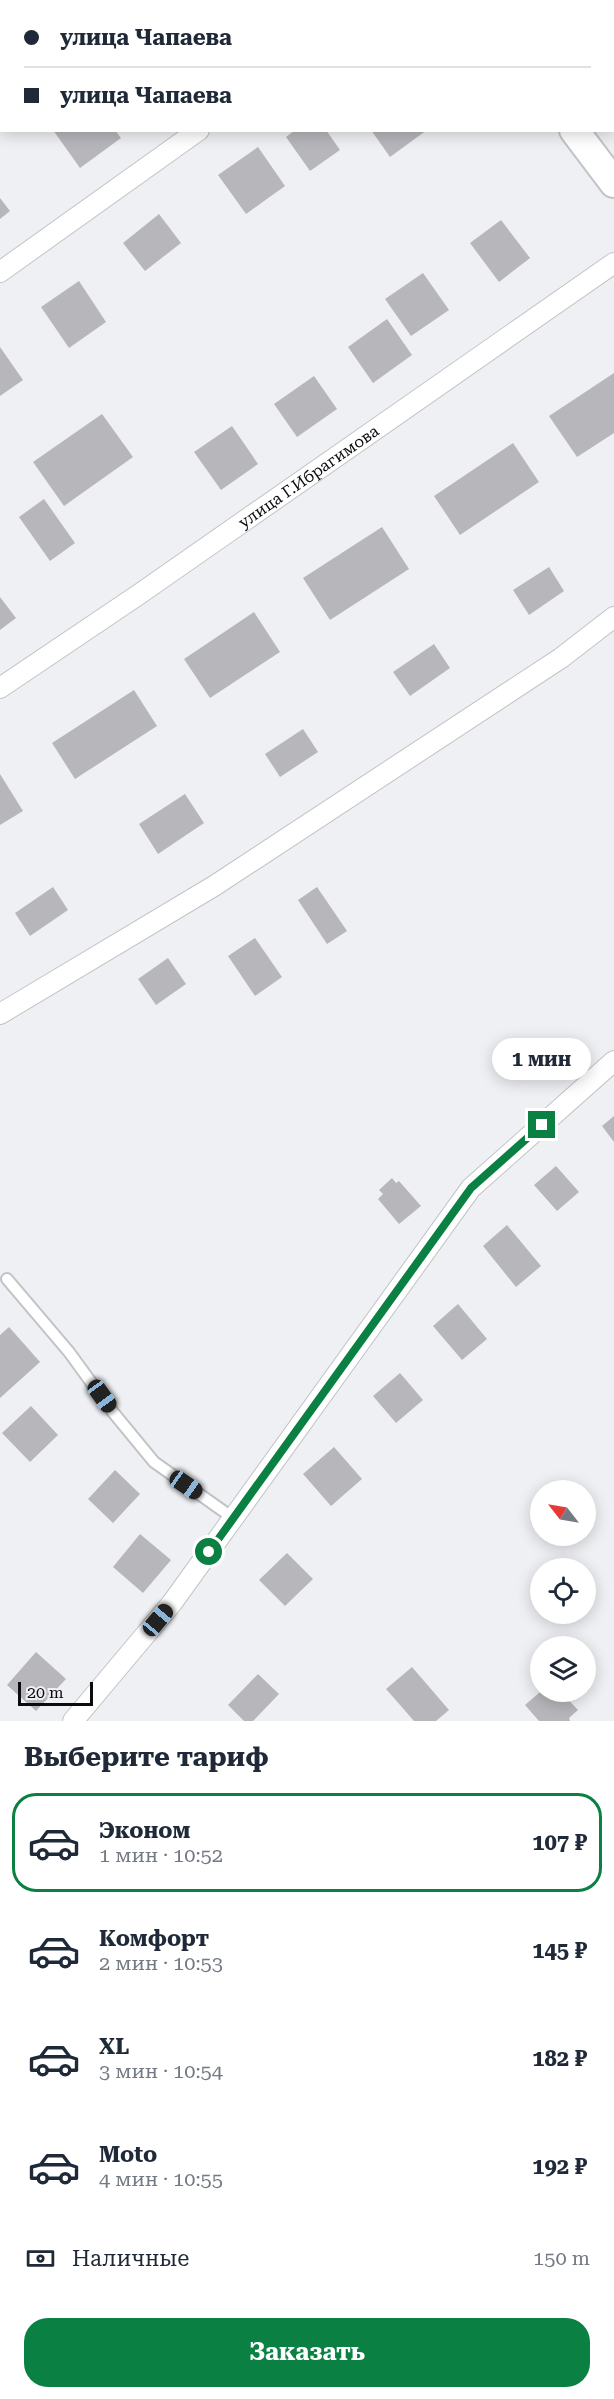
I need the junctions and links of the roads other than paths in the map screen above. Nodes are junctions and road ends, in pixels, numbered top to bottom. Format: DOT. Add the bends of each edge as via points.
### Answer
graph roads {
  1 [pos="196,132"];
  2 [pos="576,132"];
  3 [pos="614,183"];
  4 [pos="614,263"];
  5 [pos="0,272"];
  6 [pos="614,617"];
  7 [pos="0,688"];
  8 [pos="0,1014"];
  9 [pos="614,1061"];
  10 [pos="7,1279"];
  11 [pos="233,1518"];
  12 [pos="74,1721"];
  1 -- 5 [label="street"];
  2 -- 3 [label="street"];
  4 -- 7 [label="street, улица Г.Ибрагимова"];
  6 -- 8 [label="street" via="561,658 214,886"];
  9 -- 11 [label="street" via="471,1188"];
  10 -- 11 [label="lane" via="154,1462"];
  11 -- 12 [label="street" via="172,1603"];
}
